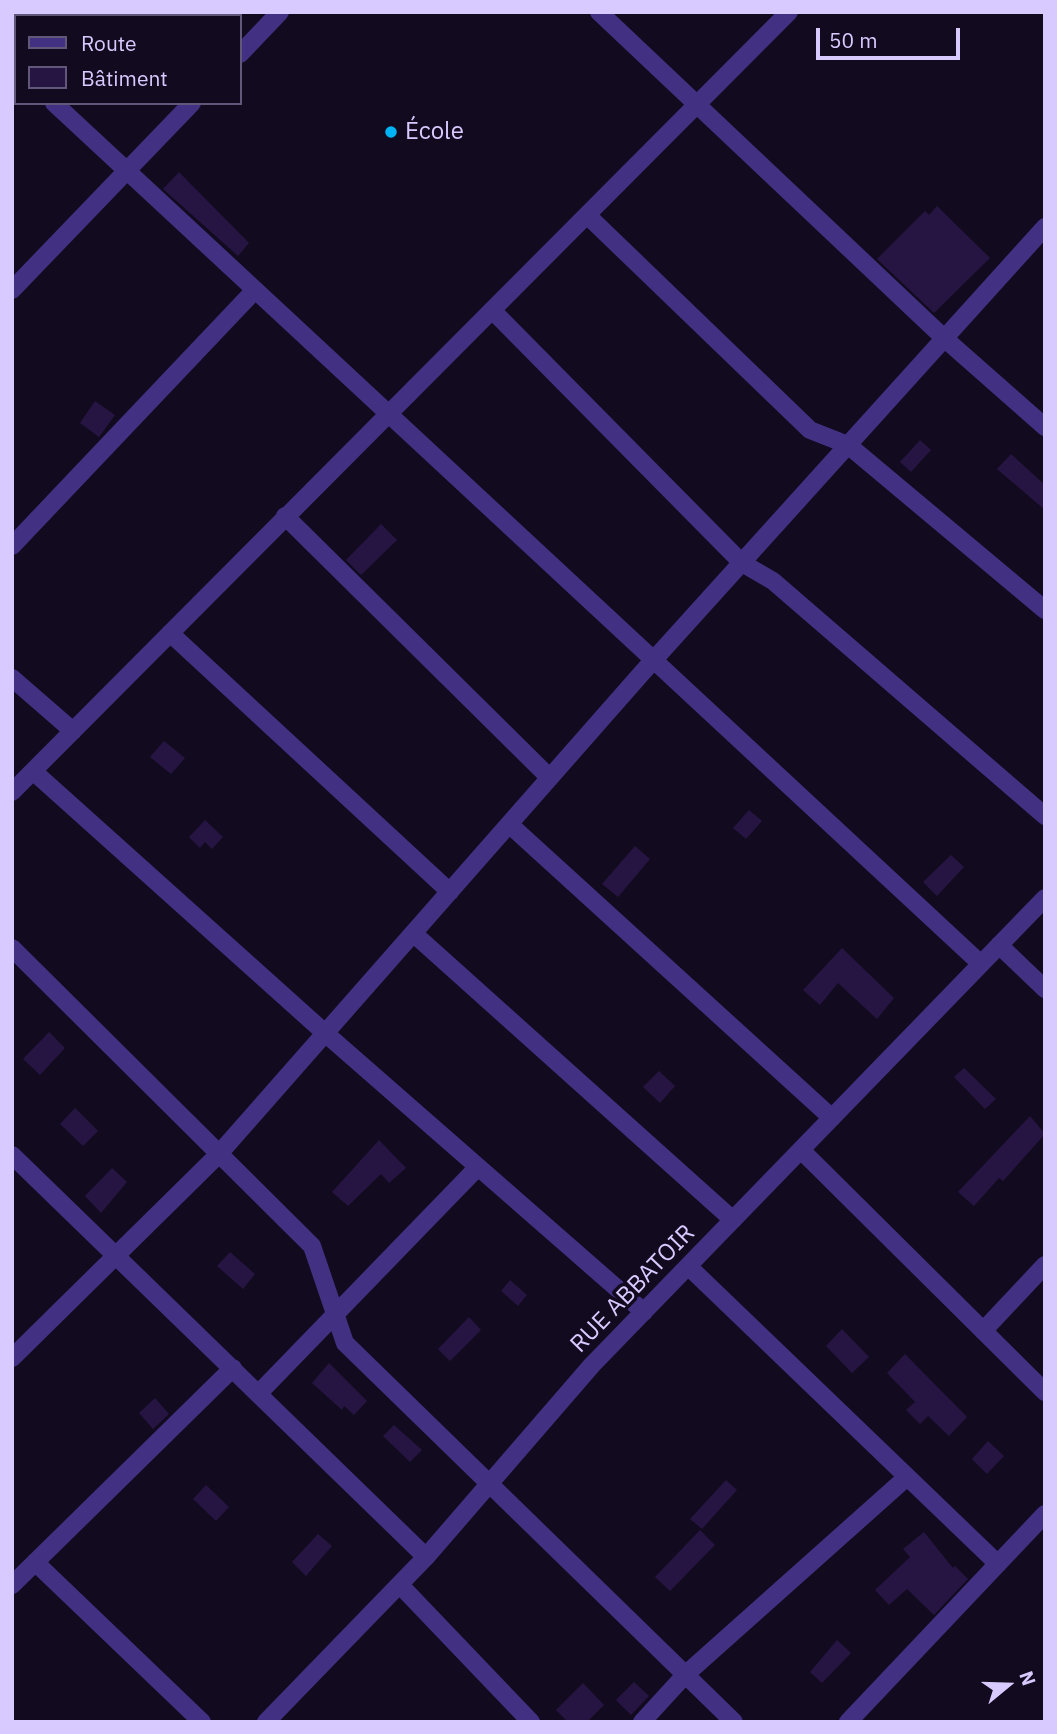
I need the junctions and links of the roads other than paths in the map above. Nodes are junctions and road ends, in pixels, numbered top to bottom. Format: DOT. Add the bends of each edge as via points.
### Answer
graph roads {
  1 [pos="280,12"];
  2 [pos="599,12"];
  3 [pos="789,12"];
  4 [pos="242,52"];
  5 [pos="56,105"];
  6 [pos="190,105"];
  7 [pos="697,105"];
  8 [pos="127,171"];
  9 [pos="587,215"];
  10 [pos="1045,227"];
  11 [pos="12,290"];
  12 [pos="255,290"];
  13 [pos="492,310"];
  14 [pos="944,338"];
  15 [pos="389,414"];
  16 [pos="1045,427"];
  17 [pos="848,445"];
  18 [pos="285,516"];
  19 [pos="12,546"];
  20 [pos="742,563"];
  21 [pos="1045,610"];
  22 [pos="170,633"];
  23 [pos="654,660"];
  24 [pos="12,678"];
  25 [pos="73,731"];
  26 [pos="33,771"];
  27 [pos="550,778"];
  28 [pos="12,792"];
  29 [pos="1045,816"];
  30 [pos="509,824"];
  31 [pos="450,892"];
  32 [pos="1045,898"];
  33 [pos="413,933"];
  34 [pos="999,945"];
  35 [pos="12,948"];
  36 [pos="981,964"];
  37 [pos="1045,989"];
  38 [pos="325,1033"];
  39 [pos="832,1118"];
  40 [pos="801,1150"];
  41 [pos="12,1154"];
  42 [pos="218,1155"];
  43 [pos="478,1167"];
  44 [pos="733,1220"];
  45 [pos="116,1255"];
  46 [pos="1045,1265"];
  47 [pos="688,1266"];
  48 [pos="644,1312"];
  49 [pos="335,1314"];
  50 [pos="983,1331"];
  51 [pos="12,1358"];
  52 [pos="233,1368"];
  53 [pos="1045,1392"];
  54 [pos="259,1393"];
  55 [pos="907,1477"];
  56 [pos="488,1485"];
  57 [pos="1045,1514"];
  58 [pos="426,1557"];
  59 [pos="35,1562"];
  60 [pos="998,1564"];
  61 [pos="15,1578"];
  62 [pos="400,1585"];
  63 [pos="685,1675"];
  64 [pos="202,1722"];
  65 [pos="265,1722"];
  66 [pos="531,1722"];
  67 [pos="642,1722"];
  68 [pos="734,1722"];
  69 [pos="848,1722"];
  1 -- 4 [label="street"];
  2 -- 7 [label="street"];
  3 -- 7 [label="street"];
  5 -- 8 [label="street"];
  6 -- 8 [label="street"];
  7 -- 9 [label="street"];
  7 -- 14 [label="street"];
  8 -- 11 [label="street"];
  8 -- 12 [label="street"];
  9 -- 13 [label="street"];
  9 -- 17 [label="street" via="810,430"];
  10 -- 14 [label="street"];
  12 -- 15 [label="street"];
  12 -- 19 [label="street"];
  13 -- 15 [label="street"];
  13 -- 20 [label="street"];
  14 -- 16 [label="street"];
  14 -- 17 [label="street"];
  15 -- 18 [label="street"];
  15 -- 23 [label="street"];
  17 -- 20 [label="street"];
  17 -- 21 [label="street"];
  18 -- 22 [label="street"];
  18 -- 27 [label="street"];
  20 -- 23 [label="street"];
  20 -- 29 [label="street" via="773,581"];
  22 -- 25 [label="street"];
  22 -- 31 [label="street"];
  23 -- 27 [label="street"];
  23 -- 36 [label="street"];
  24 -- 25 [label="street"];
  25 -- 26 [label="street"];
  26 -- 28 [label="street"];
  26 -- 38 [label="street"];
  27 -- 30 [label="street"];
  30 -- 31 [label="street"];
  30 -- 39 [label="street"];
  31 -- 33 [label="street"];
  32 -- 34 [label="street, RUE ABBATOIR"];
  33 -- 38 [label="street"];
  33 -- 44 [label="street"];
  34 -- 36 [label="street, RUE ABBATOIR"];
  34 -- 37 [label="street"];
  35 -- 42 [label="street"];
  36 -- 39 [label="street, RUE ABBATOIR"];
  38 -- 42 [label="street"];
  38 -- 43 [label="street"];
  39 -- 40 [label="street, RUE ABBATOIR"];
  40 -- 44 [label="street, RUE ABBATOIR"];
  40 -- 50 [label="street"];
  41 -- 45 [label="street"];
  42 -- 45 [label="street"];
  42 -- 49 [label="street" via="312,1246"];
  43 -- 48 [label="street"];
  43 -- 49 [label="street"];
  44 -- 47 [label="street, RUE ABBATOIR"];
  45 -- 51 [label="street"];
  45 -- 52 [label="street"];
  46 -- 50 [label="street"];
  47 -- 48 [label="street, RUE ABBATOIR"];
  47 -- 55 [label="street"];
  48 -- 56 [label="street, RUE ABBATOIR"];
  49 -- 54 [label="street"];
  49 -- 56 [label="street" via="345,1343"];
  50 -- 53 [label="street"];
  52 -- 54 [label="street"];
  52 -- 59 [label="street"];
  54 -- 58 [label="street"];
  55 -- 60 [label="street"];
  55 -- 63 [label="street"];
  56 -- 58 [label="street, RUE ABBATOIR"];
  56 -- 63 [label="street"];
  57 -- 60 [label="street"];
  58 -- 62 [label="street, RUE ABBATOIR"];
  59 -- 61 [label="street"];
  59 -- 64 [label="street"];
  60 -- 69 [label="street"];
  62 -- 65 [label="street, RUE ABBATOIR"];
  62 -- 66 [label="street"];
  63 -- 67 [label="street"];
  63 -- 68 [label="street"];
}
